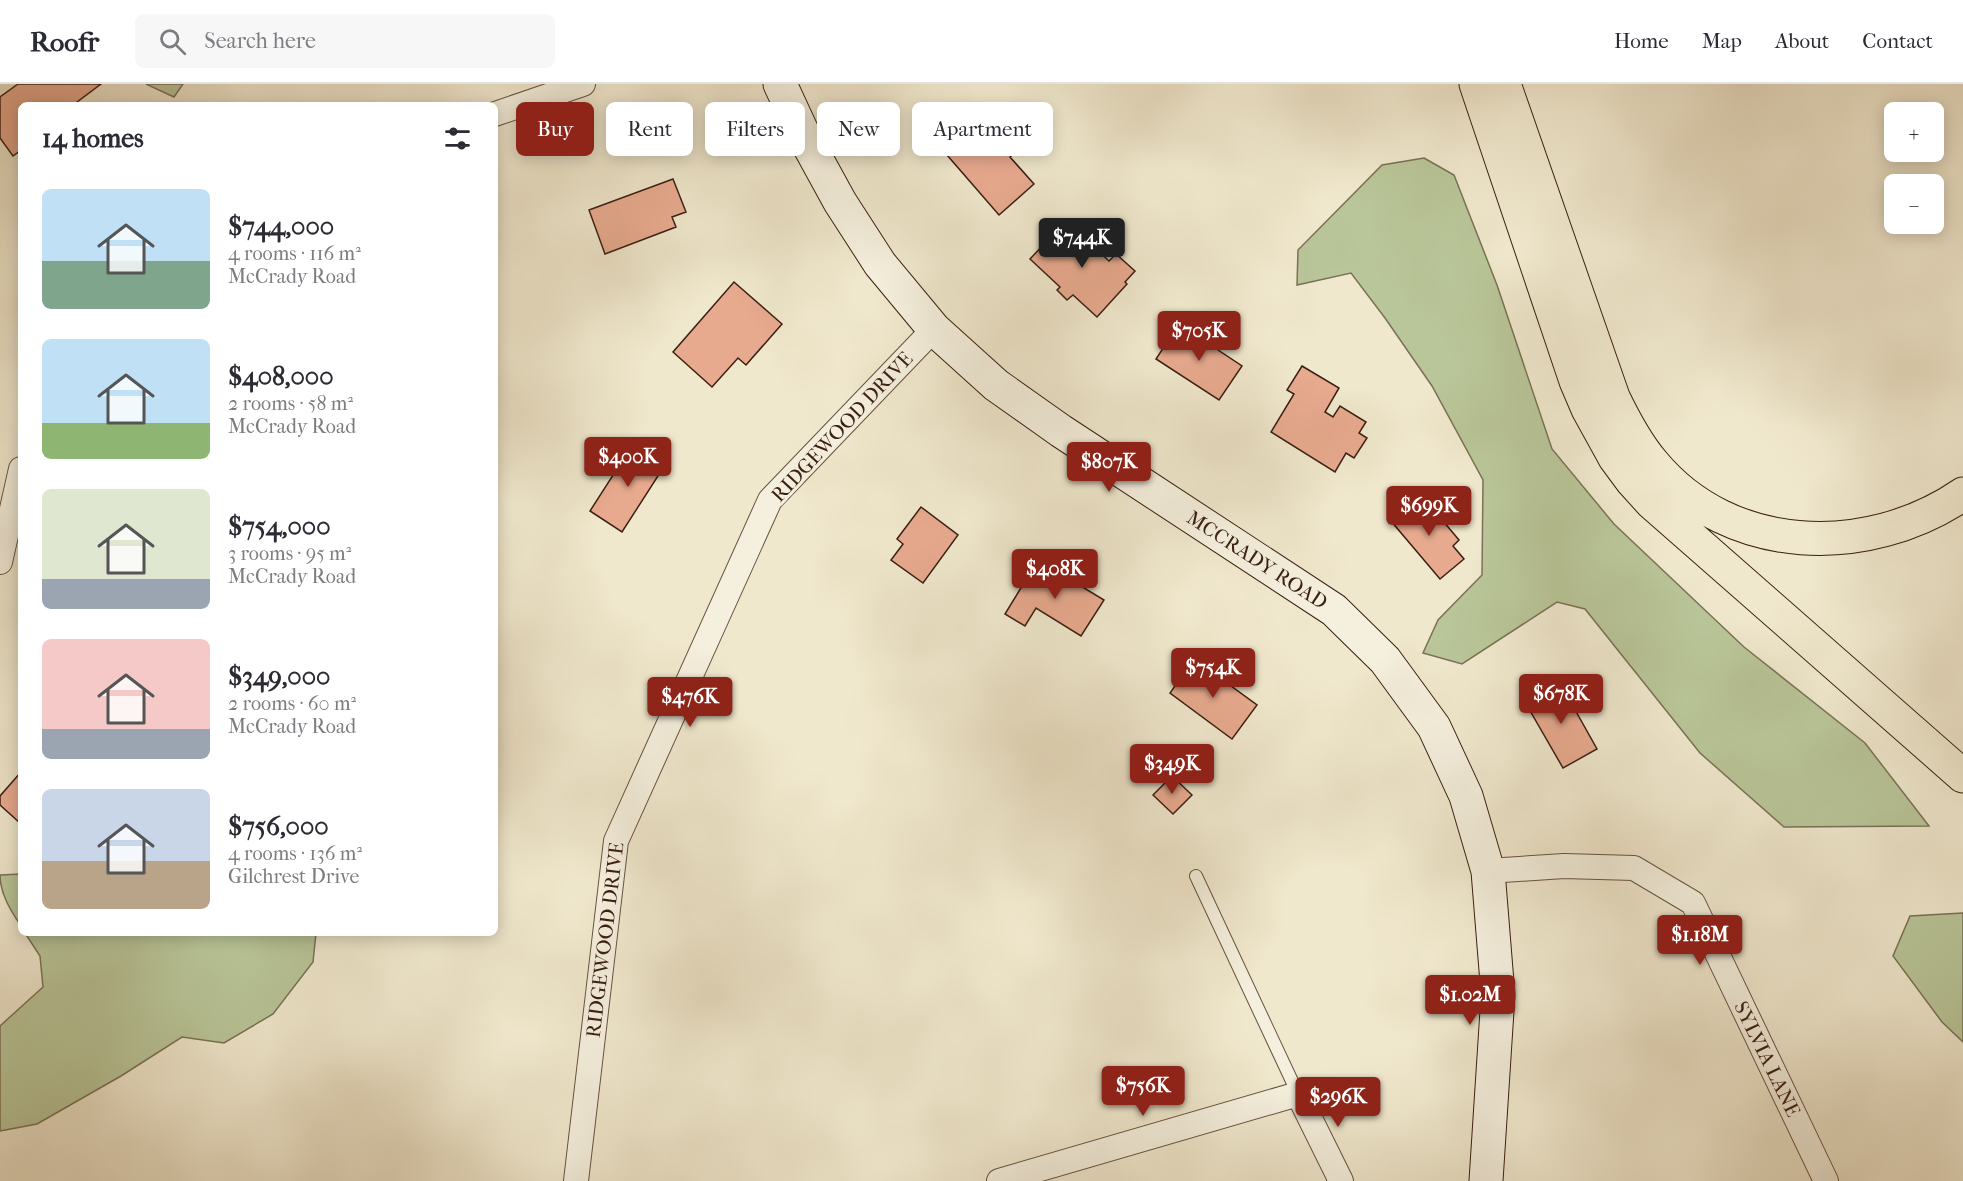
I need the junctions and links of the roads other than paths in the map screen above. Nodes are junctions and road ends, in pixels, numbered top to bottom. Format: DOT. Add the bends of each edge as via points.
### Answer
graph roads {
  1 [pos="584,84"];
  2 [pos="780,84"];
  3 [pos="1476,84"];
  4 [pos="1504,84"];
  5 [pos="498,113"];
  6 [pos="934,329"];
  7 [pos="18,482"];
  8 [pos="1963,494"];
  9 [pos="0,562"];
  10 [pos="1963,776"];
  11 [pos="1488,871"];
  12 [pos="1196,876"];
  13 [pos="1298,1094"];
  14 [pos="576,1181"];
  15 [pos="999,1181"];
  16 [pos="1341,1181"];
  17 [pos="1486,1181"];
  18 [pos="1826,1181"];
  1 -- 5 [label="street"];
  2 -- 6 [label="main road, MCCRADY ROAD" via="840,202 880,264"];
  3 -- 10 [label="highway" via="1576,381 1615,458 1651,502"];
  4 -- 8 [label="highway" via="1613,397 1638,443 1671,481 1695,501 1732,521 1757,530 1811,538 1848,538 1891,529 1935,512"];
  6 -- 11 [label="main road, MCCRADY ROAD" via="996,385 1061,431 1334,610 1385,660 1434,727 1466,796"];
  6 -- 14 [label="street, RIDGEWOOD DRIVE" via="771,500 616,841"];
  7 -- 9 [label="street"];
  11 -- 17 [label="main road, MCCRADY ROAD" via="1497,994"];
  11 -- 18 [label="street, SYLVIA LANE" via="1564,866 1634,868 1693,903"];
  12 -- 13 [label="lane"];
  13 -- 15 [label="street"];
  13 -- 16 [label="street"];
}
